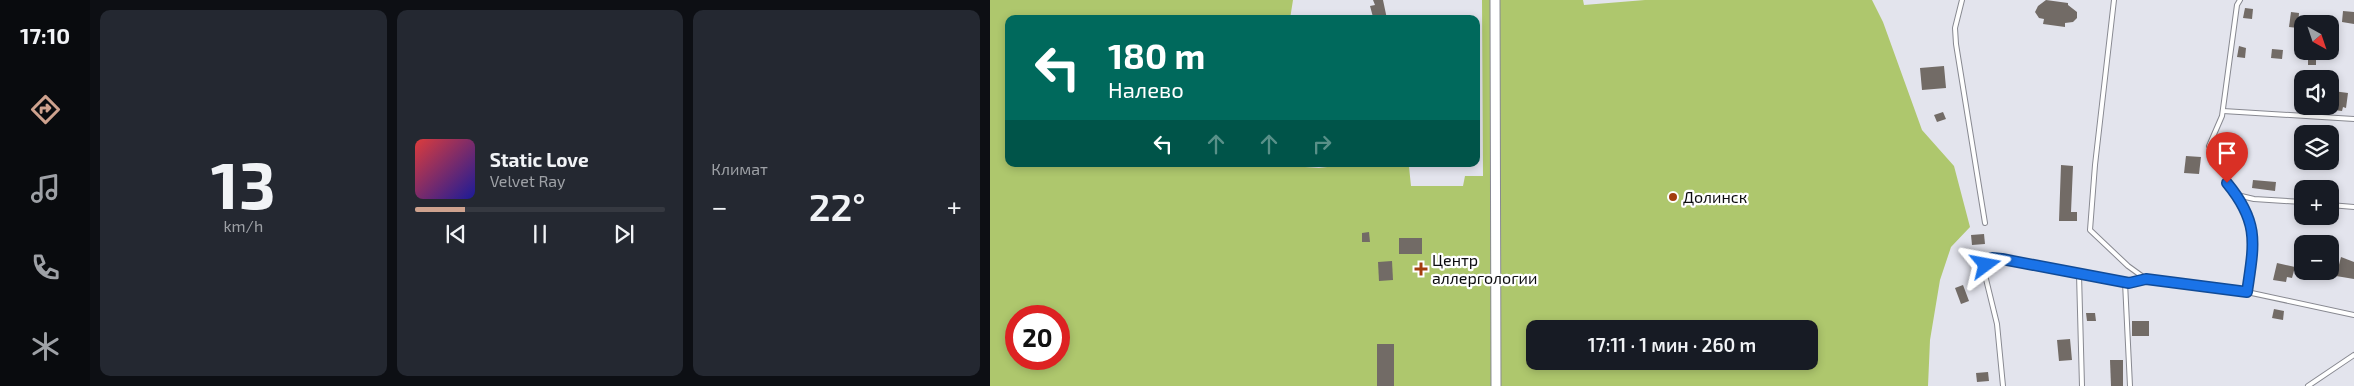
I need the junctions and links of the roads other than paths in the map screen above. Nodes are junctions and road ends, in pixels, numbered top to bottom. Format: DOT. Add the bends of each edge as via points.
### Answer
graph roads {
  1 [pos="1494,0"];
  2 [pos="1962,0"];
  3 [pos="2114,0"];
  4 [pos="2240,0"];
  5 [pos="2223,111"];
  6 [pos="2354,119"];
  7 [pos="2209,146"];
  8 [pos="2227,183"];
  9 [pos="2236,195"];
  10 [pos="2294,202"];
  11 [pos="2339,206"];
  12 [pos="2354,207"];
  13 [pos="1985,223"];
  14 [pos="2079,274"];
  15 [pos="2146,279"];
  16 [pos="2125,282"];
  17 [pos="2247,292"];
  18 [pos="2354,314"];
  19 [pos="2354,355"];
  20 [pos="1496,386"];
  21 [pos="2003,386"];
  22 [pos="2082,386"];
  23 [pos="2130,386"];
  24 [pos="2308,386"];
  1 -- 20 [label="street"];
  2 -- 13 [label="lane" via="1955,28 1956,44"];
  3 -- 15 [label="lane" via="2090,230"];
  4 -- 5 [label="lane"];
  5 -- 6 [label="lane"];
  5 -- 7 [label="lane"];
  8 -- 9 [label="lane"];
  9 -- 10 [label="lane"];
  9 -- 17 [label="lane" via="2248,218 2254,240"];
  11 -- 12 [label="lane"];
  14 -- 16 [label="lane"];
  14 -- 21 [label="lane" via="1992,258 1986,265 1997,324"];
  14 -- 22 [label="lane"];
  15 -- 16 [label="lane"];
  15 -- 17 [label="lane"];
  16 -- 23 [label="lane"];
  17 -- 18 [label="lane"];
  19 -- 24 [label="lane"];
}
